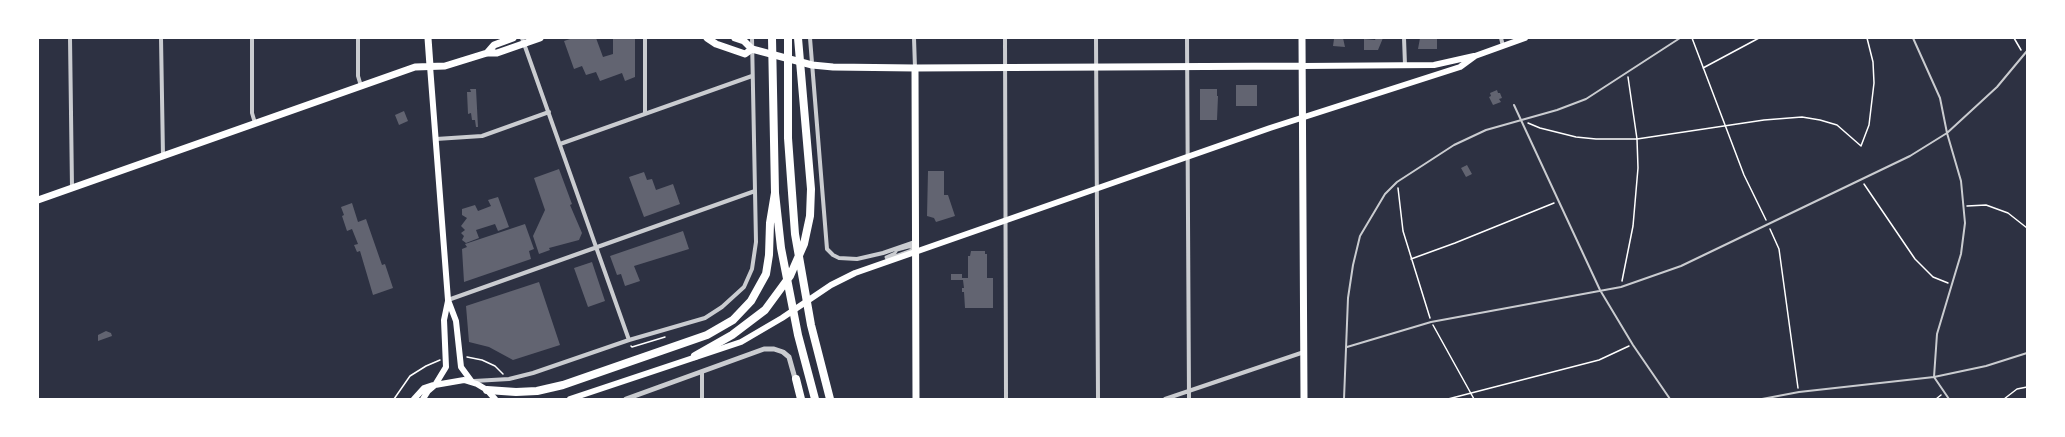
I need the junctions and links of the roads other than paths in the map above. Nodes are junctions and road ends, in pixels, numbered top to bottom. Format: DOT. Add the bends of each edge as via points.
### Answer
graph roads {
  1 [pos="70,38"];
  2 [pos="161,38"];
  3 [pos="252,38"];
  4 [pos="358,38"];
  5 [pos="428,38"];
  6 [pos="513,38"];
  7 [pos="540,38"];
  8 [pos="645,38"];
  9 [pos="707,38"];
  10 [pos="735,38"];
  11 [pos="752,38"];
  12 [pos="772,38"];
  13 [pos="788,38"];
  14 [pos="798,38"];
  15 [pos="810,38"];
  16 [pos="914,38"];
  17 [pos="1005,38"];
  18 [pos="1096,38"];
  19 [pos="1187,38"];
  20 [pos="1302,38"];
  21 [pos="1404,38"];
  22 [pos="1501,38"];
  23 [pos="1525,38"];
  24 [pos="1680,38"];
  25 [pos="1913,38"];
  26 [pos="523,41"];
  27 [pos="1503,46"];
  28 [pos="752,49"];
  29 [pos="2027,51"];
  30 [pos="487,53"];
  31 [pos="1476,56"];
  32 [pos="809,65"];
  33 [pos="1405,65"];
  34 [pos="430,66"];
  35 [pos="1096,66"];
  36 [pos="1187,66"];
  37 [pos="1302,66"];
  38 [pos="1006,67"];
  39 [pos="915,68"];
  40 [pos="752,76"];
  41 [pos="361,86"];
  42 [pos="1514,105"];
  43 [pos="548,112"];
  44 [pos="645,114"];
  45 [pos="1303,118"];
  46 [pos="1521,120"];
  47 [pos="255,122"];
  48 [pos="1947,133"];
  49 [pos="436,140"];
  50 [pos="560,144"];
  51 [pos="163,156"];
  52 [pos="1188,157"];
  53 [pos="72,188"];
  54 [pos="1096,188"];
  55 [pos="755,191"];
  56 [pos="775,193"];
  57 [pos="38,200"];
  58 [pos="1006,220"];
  59 [pos="914,246"];
  60 [pos="596,247"];
  61 [pos="1600,290"];
  62 [pos="448,300"];
  63 [pos="629,340"];
  64 [pos="1347,347"];
  65 [pos="1304,352"];
  66 [pos="2027,353"];
  67 [pos="695,356"];
  68 [pos="702,372"];
  69 [pos="1934,377"];
  70 [pos="796,379"];
  71 [pos="472,382"];
  72 [pos="435,385"];
  73 [pos="487,390"];
  74 [pos="1189,391"];
  75 [pos="414,399"];
  76 [pos="423,399"];
  77 [pos="495,399"];
  78 [pos="570,399"];
  79 [pos="626,399"];
  80 [pos="702,399"];
  81 [pos="796,399"];
  82 [pos="801,399"];
  83 [pos="815,399"];
  84 [pos="830,399"];
  85 [pos="916,399"];
  86 [pos="1006,399"];
  87 [pos="1098,399"];
  88 [pos="1165,399"];
  89 [pos="1189,399"];
  90 [pos="1304,399"];
  91 [pos="1344,399"];
  92 [pos="1670,399"];
  93 [pos="1762,399"];
  94 [pos="1949,399"];
  1 -- 53 [label="street"];
  2 -- 51 [label="street"];
  3 -- 47 [label="street" via="252,113"];
  4 -- 41 [label="street" via="358,76"];
  5 -- 34 [label="main road"];
  6 -- 30 [label="main road" via="494,45"];
  7 -- 26 [label="main road"];
  8 -- 44 [label="street"];
  9 -- 28 [label="main road" via="716,44 745,54"];
  10 -- 28 [label="main road" via="744,41"];
  11 -- 28 [label="street"];
  12 -- 56 [label="highway"];
  13 -- 84 [label="highway" via="788,138 795,234 811,325"];
  14 -- 67 [label="highway" via="811,188 808,232 797,262 778,295 765,310 746,326"];
  15 -- 32 [label="street"];
  16 -- 39 [label="street"];
  17 -- 38 [label="street"];
  18 -- 35 [label="street"];
  19 -- 36 [label="street"];
  20 -- 37 [label="main road"];
  21 -- 33 [label="street"];
  22 -- 27 [label="street"];
  23 -- 27 [label="main road"];
  24 -- 46 [label="lane" via="1586,99"];
  25 -- 48 [label="lane" via="1940,98"];
  26 -- 30 [label="main road" via="497,53"];
  26 -- 43 [label="street"];
  27 -- 31 [label="main road"];
  28 -- 32 [label="main road"];
  28 -- 40 [label="street"];
  29 -- 48 [label="lane" via="1997,87"];
  30 -- 34 [label="main road" via="445,66"];
  31 -- 33 [label="main road" via="1441,64"];
  31 -- 45 [label="main road" via="1460,67"];
  32 -- 39 [label="main road"];
  32 -- 59 [label="street" via="827,249 839,258 857,259"];
  33 -- 37 [label="main road"];
  34 -- 41 [label="main road" via="415,67"];
  34 -- 49 [label="main road"];
  35 -- 36 [label="main road"];
  35 -- 38 [label="main road"];
  35 -- 54 [label="street"];
  36 -- 37 [label="main road"];
  36 -- 52 [label="street"];
  37 -- 45 [label="main road"];
  38 -- 39 [label="main road"];
  38 -- 58 [label="street"];
  39 -- 59 [label="main road"];
  40 -- 44 [label="street"];
  40 -- 55 [label="street"];
  41 -- 47 [label="main road"];
  42 -- 46 [label="lane"];
  43 -- 49 [label="street" via="482,136"];
  43 -- 50 [label="street"];
  44 -- 50 [label="street"];
  45 -- 52 [label="main road"];
  45 -- 65 [label="main road"];
  46 -- 61 [label="lane"];
  46 -- 64 [label="lane" via="1486,130 1454,145 1397,182 1385,194 1360,236 1348,298"];
  47 -- 51 [label="main road"];
  48 -- 61 [label="lane" via="1910,156 1681,266 1621,286"];
  48 -- 69 [label="lane" via="1961,181 1964,223 1961,254 1937,334"];
  49 -- 62 [label="main road"];
  50 -- 60 [label="street"];
  51 -- 53 [label="main road"];
  52 -- 54 [label="main road"];
  52 -- 74 [label="street"];
  53 -- 57 [label="main road"];
  54 -- 58 [label="main road"];
  54 -- 87 [label="street"];
  55 -- 60 [label="street"];
  55 -- 63 [label="street" via="755,251 752,269 744,287 705,318"];
  56 -- 73 [label="highway" via="766,274 751,302 733,320 707,335 563,385 520,392"];
  56 -- 83 [label="highway" via="788,293"];
  58 -- 59 [label="main road"];
  58 -- 86 [label="street"];
  59 -- 59 [label="street" via="897,250 895,254 886,257 887,259 912,250"];
  59 -- 67 [label="main road" via="855,273 740,342"];
  59 -- 85 [label="main road"];
  60 -- 62 [label="street"];
  60 -- 63 [label="street"];
  61 -- 64 [label="lane" via="1431,322"];
  61 -- 92 [label="lane"];
  62 -- 71 [label="main road" via="456,321 461,367"];
  62 -- 72 [label="main road" via="444,320 446,367"];
  63 -- 71 [label="street" via="533,373 509,379"];
  64 -- 91 [label="lane"];
  65 -- 74 [label="street"];
  65 -- 90 [label="main road"];
  66 -- 69 [label="lane" via="1986,366"];
  67 -- 78 [label="main road"];
  68 -- 70 [label="street" via="764,349 774,349 789,357"];
  68 -- 79 [label="street"];
  68 -- 80 [label="street"];
  69 -- 93 [label="lane" via="1799,392"];
  69 -- 94 [label="lane"];
  70 -- 81 [label="street"];
  70 -- 82 [label="highway"];
  71 -- 72 [label="main road" via="456,380"];
  71 -- 73 [label="main road"];
  72 -- 75 [label="main road" via="424,388"];
  72 -- 76 [label="main road"];
  73 -- 77 [label="main road"];
  74 -- 88 [label="street"];
  74 -- 89 [label="street"];
}
